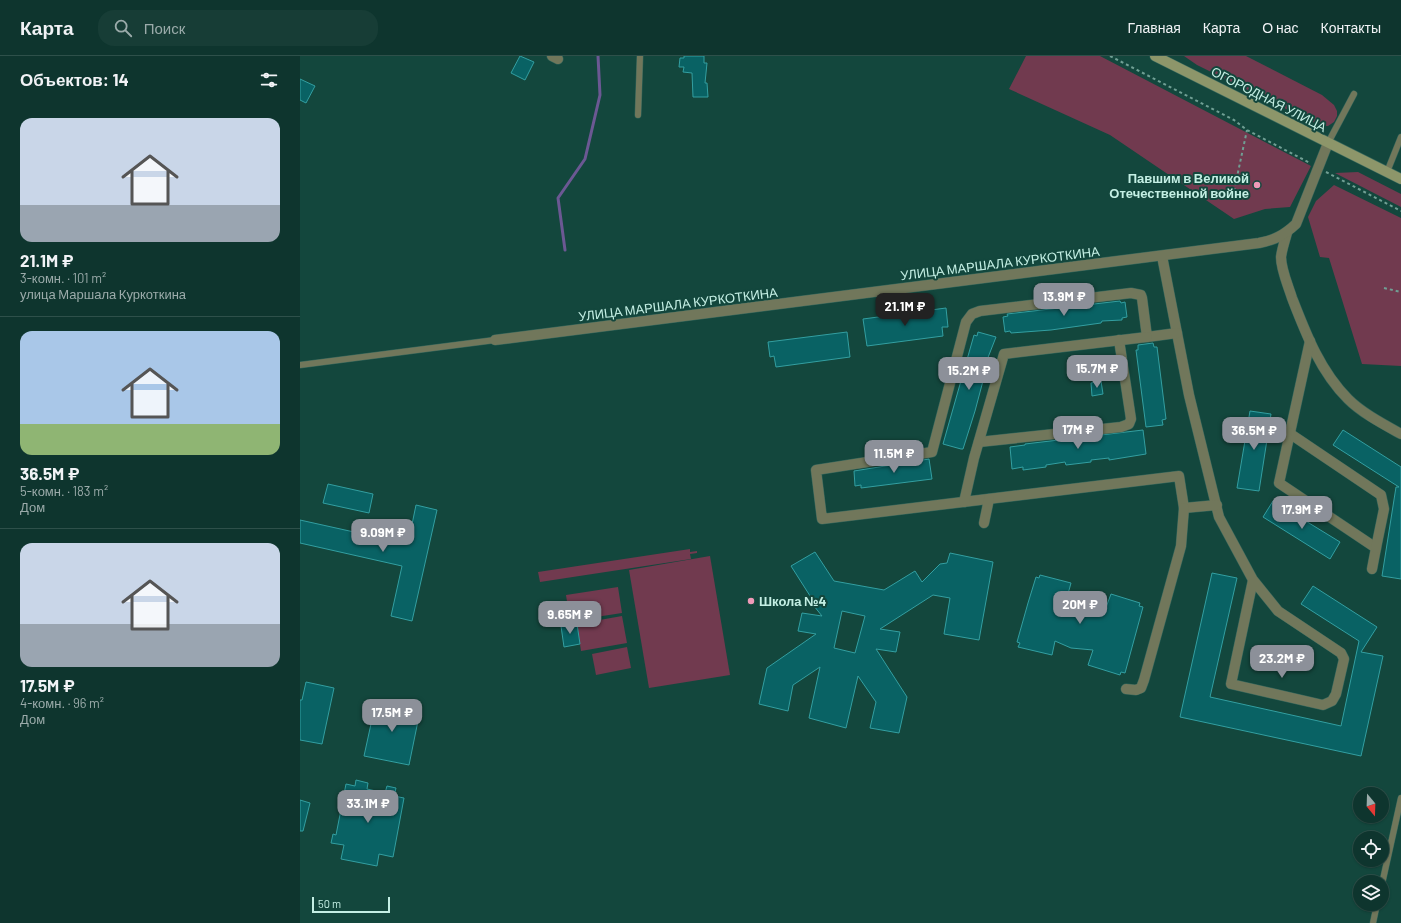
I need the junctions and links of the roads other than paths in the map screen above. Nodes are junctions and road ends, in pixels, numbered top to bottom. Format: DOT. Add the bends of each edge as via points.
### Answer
graph roads {
  1 [pos="640,56"];
  2 [pos="1155,56"];
  3 [pos="1168,59"];
  4 [pos="1354,94"];
  5 [pos="638,115"];
  6 [pos="1401,137"];
  7 [pos="1328,143"];
  8 [pos="1387,172"];
  9 [pos="1401,179"];
  10 [pos="1287,233"];
  11 [pos="1162,256"];
  12 [pos="1177,333"];
  13 [pos="1147,337"];
  14 [pos="495,340"];
  15 [pos="1119,340"];
  16 [pos="1310,341"];
  17 [pos="300,365"];
  18 [pos="1289,433"];
  19 [pos="1401,434"];
  20 [pos="978,442"];
  21 [pos="989,499"];
  22 [pos="964,502"];
  23 [pos="1217,505"];
  24 [pos="1184,508"];
  25 [pos="984,523"];
  26 [pos="1376,548"];
  27 [pos="1372,569"];
  28 [pos="1253,580"];
  29 [pos="1126,689"];
  30 [pos="1401,798"];
  31 [pos="1384,875"];
  32 [pos="1376,911"];
  33 [pos="1373,923"];
  1 -- 5 [label="lane"];
  2 -- 3 [label="main road, ОГОРОДНАЯ УЛИЦА"];
  3 -- 7 [label="main road, ОГОРОДНАЯ УЛИЦА"];
  4 -- 7 [label="lane"];
  6 -- 8 [label="lane"];
  7 -- 8 [label="main road, ОГОРОДНАЯ УЛИЦА"];
  7 -- 10 [label="street" via="1296,224"];
  8 -- 9 [label="main road, ОГОРОДНАЯ УЛИЦА"];
  10 -- 11 [label="street, УЛИЦА МАРШАЛА КУРКОТКИНА" via="1259,243"];
  10 -- 16 [label="street" via="1281,257 1284,274"];
  11 -- 12 [label="street"];
  11 -- 14 [label="street, УЛИЦА МАРШАЛА КУРКОТКИНА"];
  12 -- 13 [label="street"];
  12 -- 23 [label="street" via="1189,396"];
  13 -- 15 [label="street"];
  13 -- 22 [label="street" via="1141,295 1131,293 972,314 966,322 932,452 816,470 822,519"];
  14 -- 17 [label="lane"];
  15 -- 20 [label="street" via="1004,354"];
  15 -- 20 [label="street" via="1131,419 1129,424 1121,427"];
  16 -- 18 [label="street"];
  16 -- 19 [label="street" via="1324,370 1336,387 1383,425"];
  18 -- 26 [label="street" via="1381,495 1384,509"];
  18 -- 26 [label="street" via="1279,484"];
  20 -- 22 [label="street"];
  21 -- 22 [label="street"];
  21 -- 24 [label="street" via="1179,476"];
  21 -- 25 [label="street"];
  23 -- 24 [label="street"];
  23 -- 28 [label="street" via="1219,517"];
  24 -- 29 [label="street" via="1181,546 1144,680 1141,688"];
  26 -- 27 [label="street"];
  28 -- 28 [label="street" via="1231,684 1328,704 1336,694 1344,659 1340,653 1278,611"];
  30 -- 31 [label="lane"];
  32 -- 33 [label="lane"];
}
